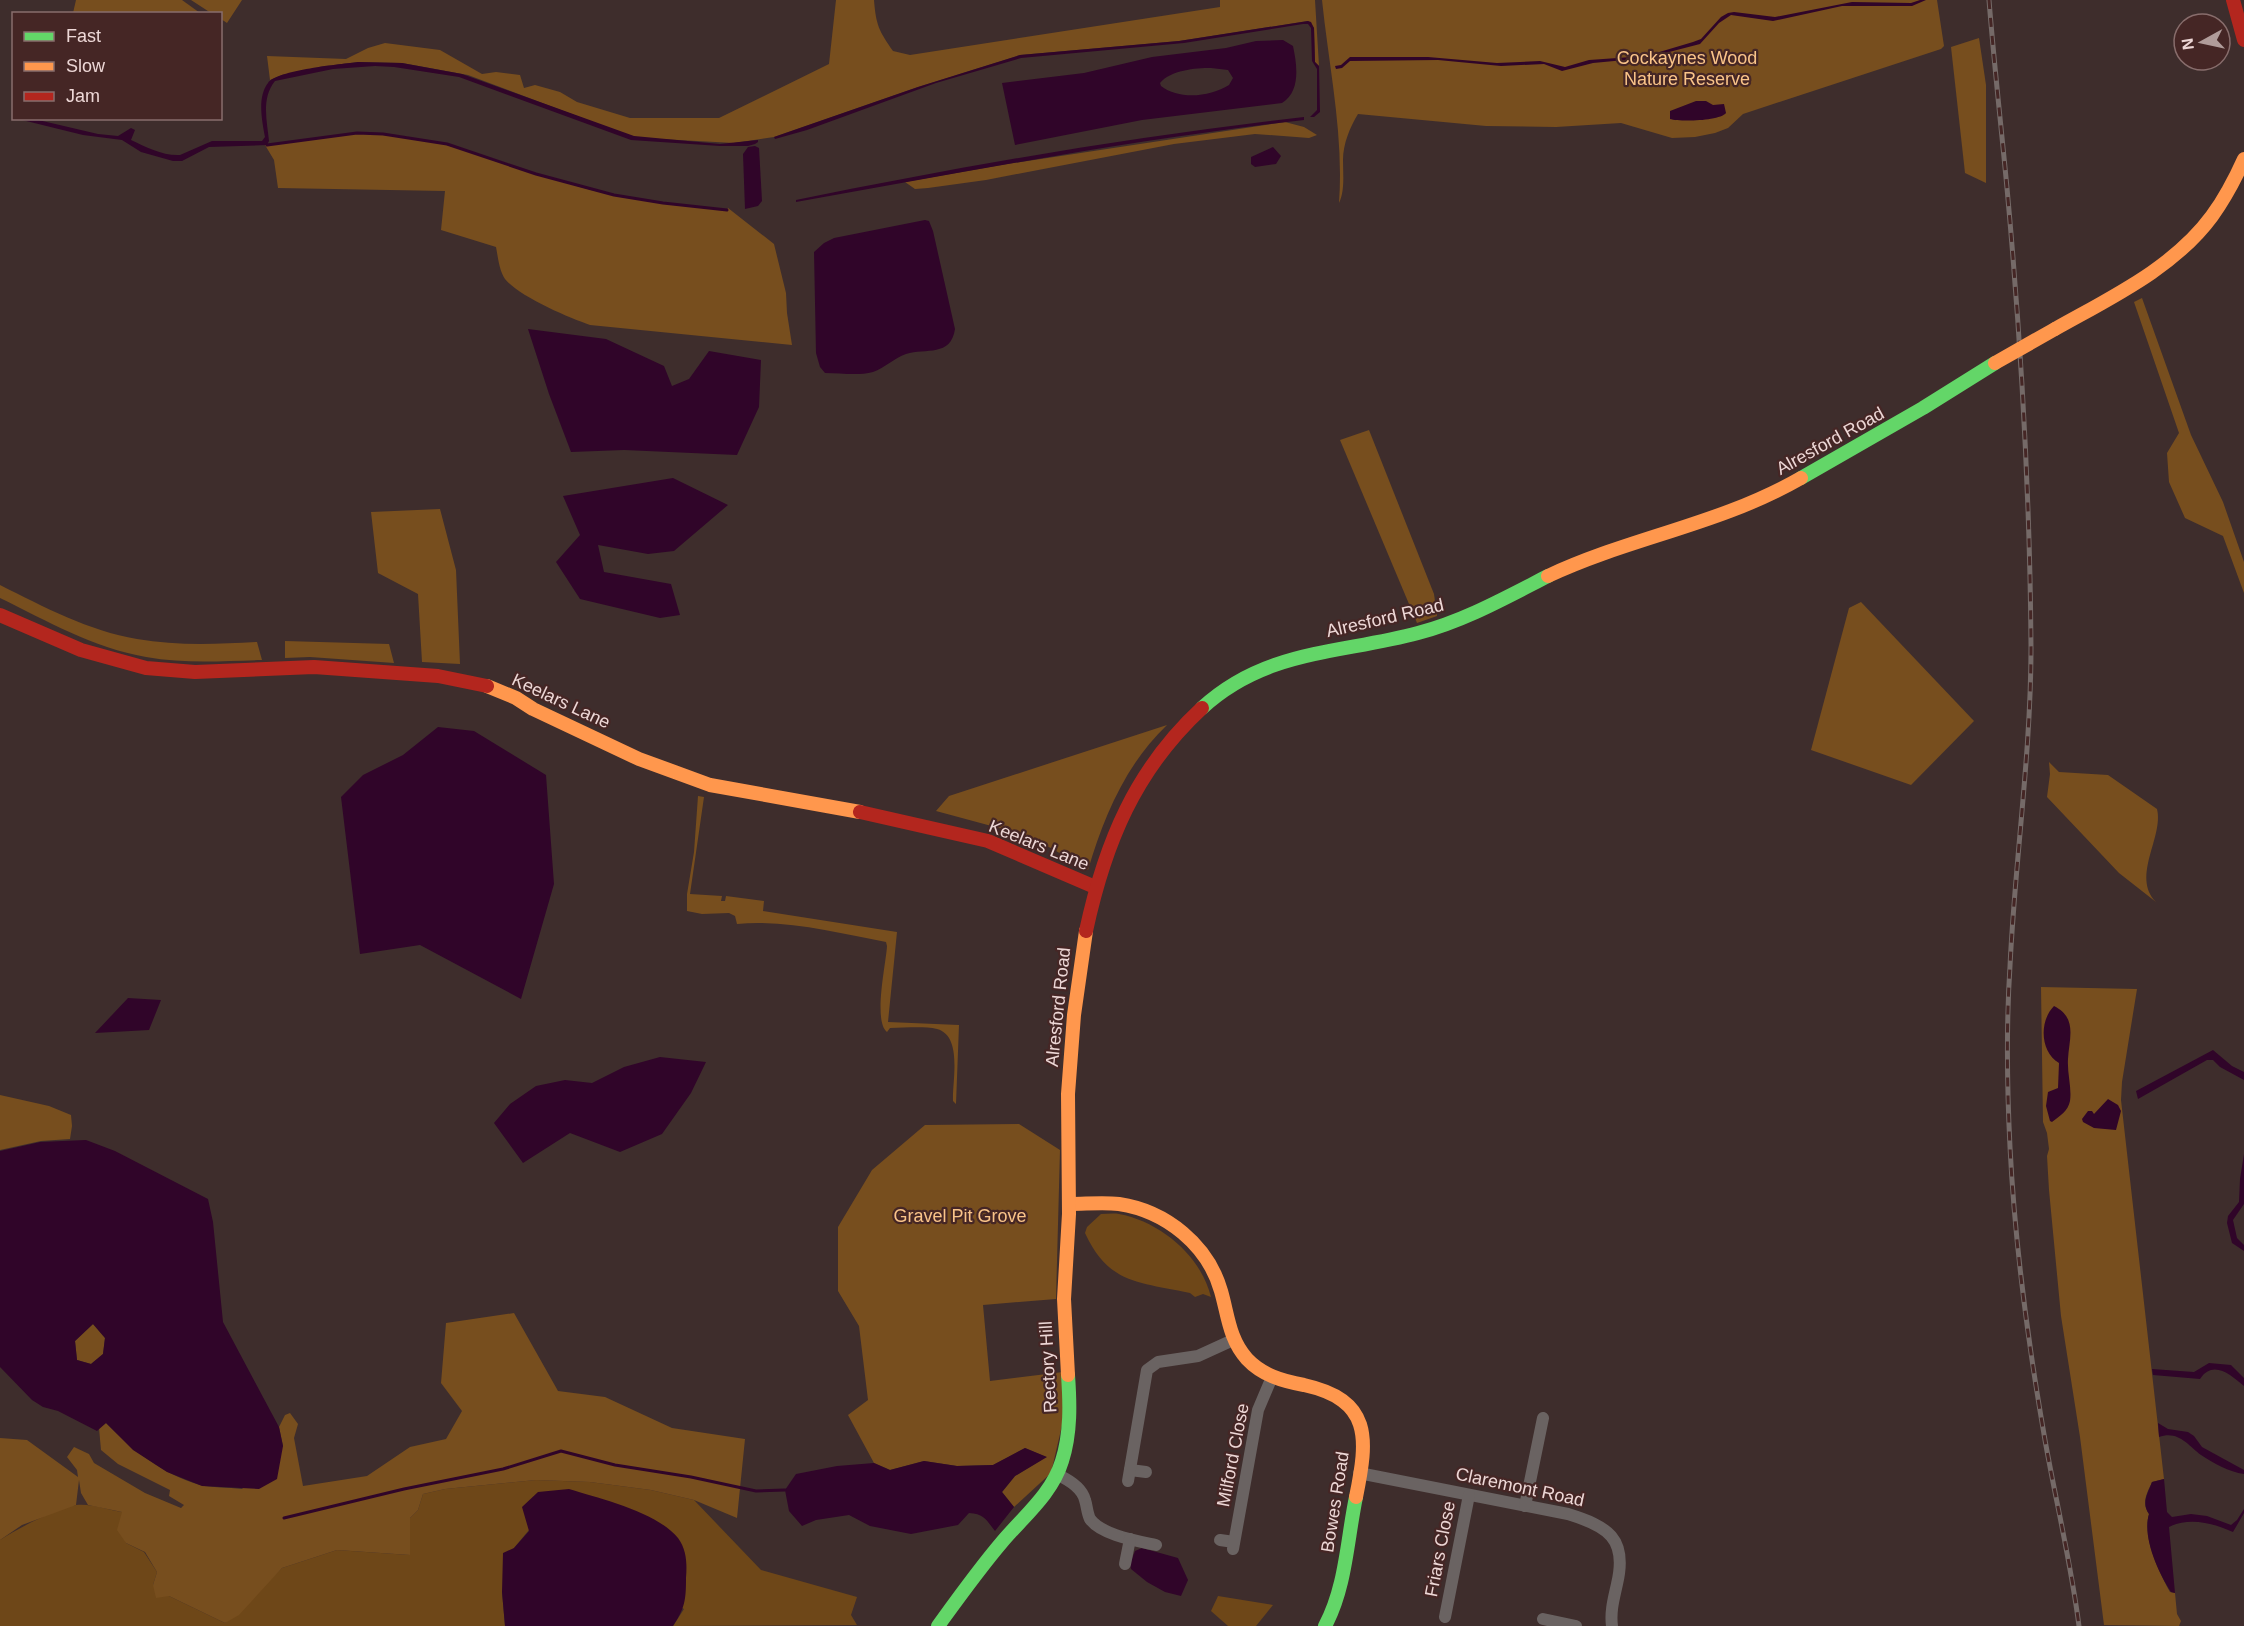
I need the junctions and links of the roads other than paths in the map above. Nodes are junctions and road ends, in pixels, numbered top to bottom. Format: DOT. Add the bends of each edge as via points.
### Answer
graph roads {
  1 [pos="2233,0"];
  2 [pos="2244,40"];
  3 [pos="2244,159"];
  4 [pos="0,615"];
  5 [pos="1095,887"];
  6 [pos="1067,1135"];
  7 [pos="1069,1204"];
  8 [pos="1233,1340"];
  9 [pos="1272,1377"];
  10 [pos="1538,1425"];
  11 [pos="1146,1472"];
  12 [pos="1359,1473"];
  13 [pos="1058,1475"];
  14 [pos="1469,1494"];
  15 [pos="1525,1506"];
  16 [pos="1130,1539"];
  17 [pos="1220,1540"];
  18 [pos="1156,1545"];
  19 [pos="1125,1564"];
  20 [pos="1449,1613"];
  21 [pos="1542,1619"];
  22 [pos="1561,1625"];
  23 [pos="938,1626"];
  24 [pos="1326,1626"];
  25 [pos="1576,1626"];
  26 [pos="1612,1626"];
  1 -- 2 [label="street"];
  3 -- 5 [label="street, Alresford Road, bridge" via="2231,188 2202,230 2145,278 1785,487 1744,507 1587,558 1446,625 1293,657 1238,680 1207,703 1148,768 1118,821"];
  4 -- 5 [label="street, Keelars Lane" via="65,645 159,670 210,672 302,666 463,679 521,699 533,709 639,759 710,785 856,811 988,841"];
  5 -- 6 [label="street, Alresford Road" via="1071,1042"];
  6 -- 7 [label="street, Rectory Hill"];
  7 -- 8 [label="street, Bowes Road" via="1120,1204 1142,1209 1174,1225 1197,1246 1214,1273"];
  7 -- 13 [label="street, Rectory Hill" via="1063,1310 1071,1400 1067,1441"];
  8 -- 9 [label="street, Bowes Road" via="1253,1365"];
  8 -- 11 [label="street" via="1198,1356 1158,1362 1147,1371 1129,1475"];
  9 -- 12 [label="street, Bowes Road" via="1332,1393 1347,1401 1362,1433"];
  9 -- 17 [label="street, Milford Close" via="1258,1410 1233,1545"];
  10 -- 15 [label="street"];
  12 -- 14 [label="street, Claremont Road"];
  12 -- 24 [label="street, Bowes Road" via="1339,1592"];
  13 -- 16 [label="street" via="1083,1495 1096,1525"];
  13 -- 23 [label="street, Rectory Hill"];
  14 -- 15 [label="street, Claremont Road"];
  14 -- 20 [label="street, Friars Close"];
  15 -- 26 [label="street, Claremont Road" via="1586,1520 1608,1532 1621,1559"];
  16 -- 18 [label="street"];
  16 -- 19 [label="street"];
  21 -- 22 [label="street"];
  22 -- 25 [label="street"];
}
